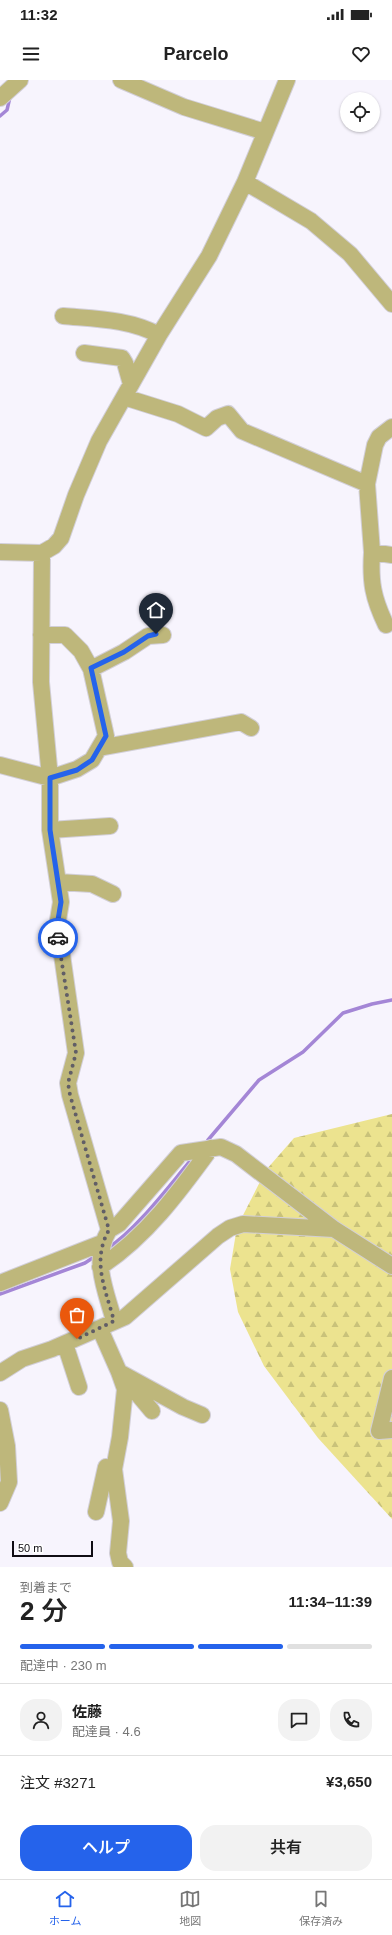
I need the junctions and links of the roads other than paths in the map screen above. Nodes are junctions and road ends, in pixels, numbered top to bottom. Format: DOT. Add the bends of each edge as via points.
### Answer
graph roads {
  1 [pos="20,80"];
  2 [pos="121,80"];
  3 [pos="287,80"];
  4 [pos="2,96"];
  5 [pos="265,132"];
  6 [pos="245,182"];
  7 [pos="392,304"];
  8 [pos="63,316"];
  9 [pos="158,335"];
  10 [pos="84,353"];
  11 [pos="127,391"];
  12 [pos="392,427"];
  13 [pos="366,484"];
  14 [pos="0,552"];
  15 [pos="372,552"];
  16 [pos="42,553"];
  17 [pos="392,555"];
  18 [pos="386,625"];
  19 [pos="41,635"];
  20 [pos="163,635"];
  21 [pos="91,668"];
  22 [pos="251,728"];
  23 [pos="99,748"];
  24 [pos="0,765"];
  25 [pos="50,778"];
  26 [pos="110,826"];
  27 [pos="50,830"];
  28 [pos="58,882"];
  29 [pos="113,894"];
  30 [pos="210,1148"];
  31 [pos="334,1229"];
  32 [pos="104,1239"];
  33 [pos="100,1264"];
  34 [pos="392,1266"];
  35 [pos="0,1283"];
  36 [pos="107,1325"];
  37 [pos="65,1344"];
  38 [pos="119,1372"];
  39 [pos="0,1373"];
  40 [pos="392,1378"];
  41 [pos="79,1387"];
  42 [pos="0,1410"];
  43 [pos="152,1411"];
  44 [pos="202,1415"];
  45 [pos="392,1430"];
  46 [pos="106,1467"];
  47 [pos="0,1503"];
  48 [pos="96,1512"];
  49 [pos="125,1567"];
  1 -- 4 [label="street"];
  2 -- 5 [label="street" via="184,107"];
  3 -- 5 [label="street"];
  5 -- 6 [label="street"];
  6 -- 7 [label="street" via="311,222 350,254"];
  6 -- 9 [label="street" via="209,256"];
  8 -- 9 [label="street" via="127,322"];
  9 -- 11 [label="street"];
  10 -- 11 [label="street" via="122,358 125,363"];
  11 -- 13 [label="street" via="206,428 217,418 228,414 242,431"];
  11 -- 16 [label="street" via="99,441 76,495 62,538"];
  12 -- 13 [label="street" via="379,437 375,445"];
  13 -- 15 [label="street"];
  14 -- 16 [label="street"];
  15 -- 17 [label="street"];
  15 -- 18 [label="street" via="371,579 378,608"];
  16 -- 19 [label="street"];
  19 -- 21 [label="street" via="65,635 81,651"];
  19 -- 25 [label="street" via="41,682"];
  20 -- 21 [label="street" via="148,636 124,652"];
  21 -- 23 [label="street" via="106,736"];
  22 -- 23 [label="street" via="241,722"];
  23 -- 25 [label="street" via="92,760 77,770"];
  24 -- 25 [label="street"];
  25 -- 27 [label="street"];
  26 -- 27 [label="street"];
  27 -- 28 [label="street"];
  28 -- 29 [label="street" via="92,884"];
  28 -- 32 [label="street" via="61,902 56,932 62,955 76,1053 68,1083"];
  30 -- 31 [label="street" via="221,1147 236,1154"];
  30 -- 32 [label="street" via="181,1153"];
  30 -- 33 [label="street" via="177,1194 129,1246"];
  31 -- 34 [label="street"];
  31 -- 36 [label="street" via="243,1224 230,1228 124,1317"];
  32 -- 33 [label="street"];
  32 -- 35 [label="street"];
  33 -- 36 [label="street"];
  36 -- 37 [label="street"];
  36 -- 38 [label="street"];
  37 -- 39 [label="street" via="22,1359"];
  37 -- 41 [label="street"];
  38 -- 43 [label="street"];
  38 -- 44 [label="street"];
  38 -- 46 [label="street" via="125,1389 120,1437"];
  40 -- 45 [label="street" via="379,1431"];
  42 -- 47 [label="street" via="7,1446 9,1482"];
  46 -- 48 [label="street"];
  46 -- 49 [label="street" via="121,1521 118,1553 120,1562"];
}
